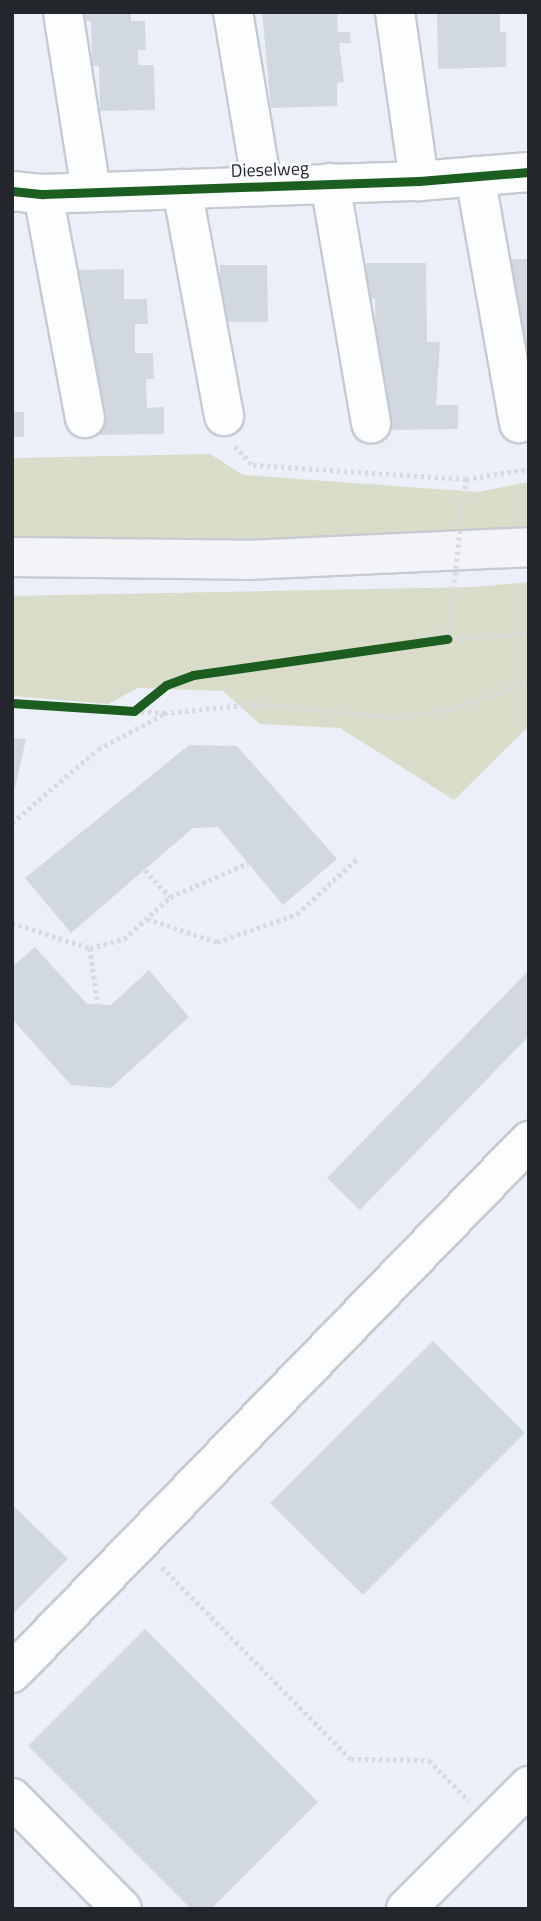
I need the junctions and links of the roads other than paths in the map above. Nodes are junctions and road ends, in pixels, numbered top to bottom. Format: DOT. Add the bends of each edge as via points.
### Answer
graph roads {
  1 [pos="63,12"];
  2 [pos="233,12"];
  3 [pos="395,12"];
  4 [pos="529,172"];
  5 [pos="475,176"];
  6 [pos="419,181"];
  7 [pos="330,183"];
  8 [pos="262,186"];
  9 [pos="183,189"];
  10 [pos="91,191"];
  11 [pos="28,192"];
  12 [pos="224,416"];
  13 [pos="85,418"];
  14 [pos="519,423"];
  15 [pos="371,424"];
  16 [pos="529,547"];
  17 [pos="12,557"];
  18 [pos="529,1141"];
  19 [pos="12,1673"];
  20 [pos="529,1786"];
  21 [pos="12,1798"];
  22 [pos="122,1909"];
  23 [pos="406,1909"];
  1 -- 10 [label="street"];
  2 -- 8 [label="street, Dieselweg"];
  3 -- 6 [label="street"];
  4 -- 5 [label="street, Dieselweg"];
  5 -- 6 [label="street, Dieselweg"];
  5 -- 14 [label="street"];
  6 -- 7 [label="street, Dieselweg"];
  7 -- 8 [label="street, Dieselweg"];
  7 -- 15 [label="street, Dieselweg"];
  8 -- 9 [label="street, Dieselweg"];
  9 -- 10 [label="street, Dieselweg"];
  9 -- 12 [label="street"];
  10 -- 11 [label="street, Dieselweg"];
  11 -- 13 [label="street, Dieselweg"];
  16 -- 17 [label="main road" via="247,560"];
  18 -- 19 [label="street"];
  20 -- 23 [label="street"];
  21 -- 22 [label="street"];
}
